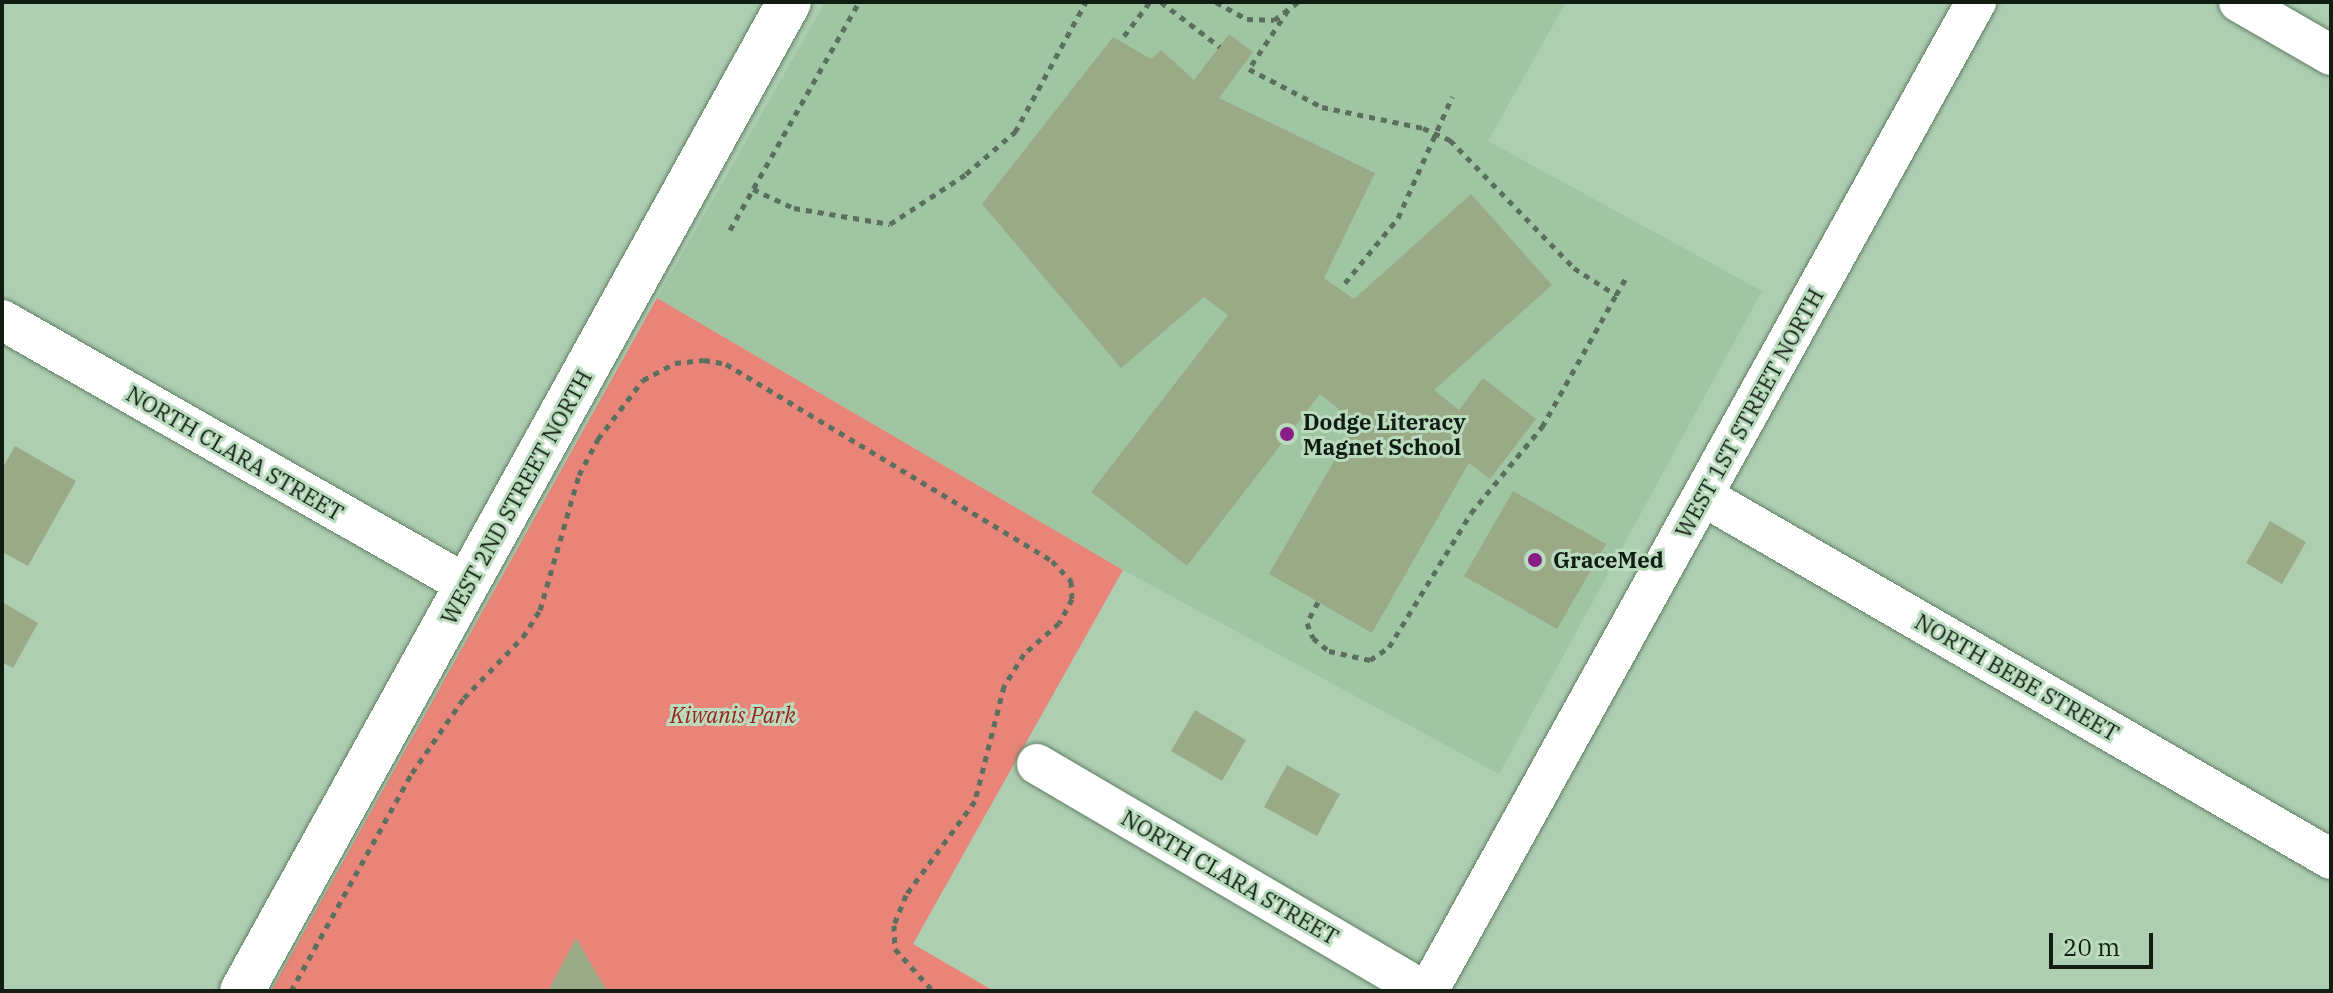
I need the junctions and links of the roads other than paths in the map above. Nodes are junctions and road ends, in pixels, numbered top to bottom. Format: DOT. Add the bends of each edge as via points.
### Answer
graph roads {
  1 [pos="789,2"];
  2 [pos="1976,2"];
  3 [pos="2239,2"];
  4 [pos="2331,55"];
  5 [pos="2,320"];
  6 [pos="1703,496"];
  7 [pos="467,585"];
  8 [pos="1037,764"];
  9 [pos="2331,859"];
  10 [pos="242,991"];
  11 [pos="1426,991"];
  1 -- 7 [label="street, WEST 2ND STREET NORTH"];
  2 -- 6 [label="street, WEST 1ST STREET NORTH"];
  3 -- 4 [label="street"];
  5 -- 7 [label="street, NORTH CLARA STREET"];
  6 -- 9 [label="street, NORTH BEBE STREET"];
  6 -- 11 [label="street, WEST 1ST STREET NORTH"];
  7 -- 10 [label="street, WEST 2ND STREET NORTH"];
  8 -- 11 [label="street, NORTH CLARA STREET"];
}
